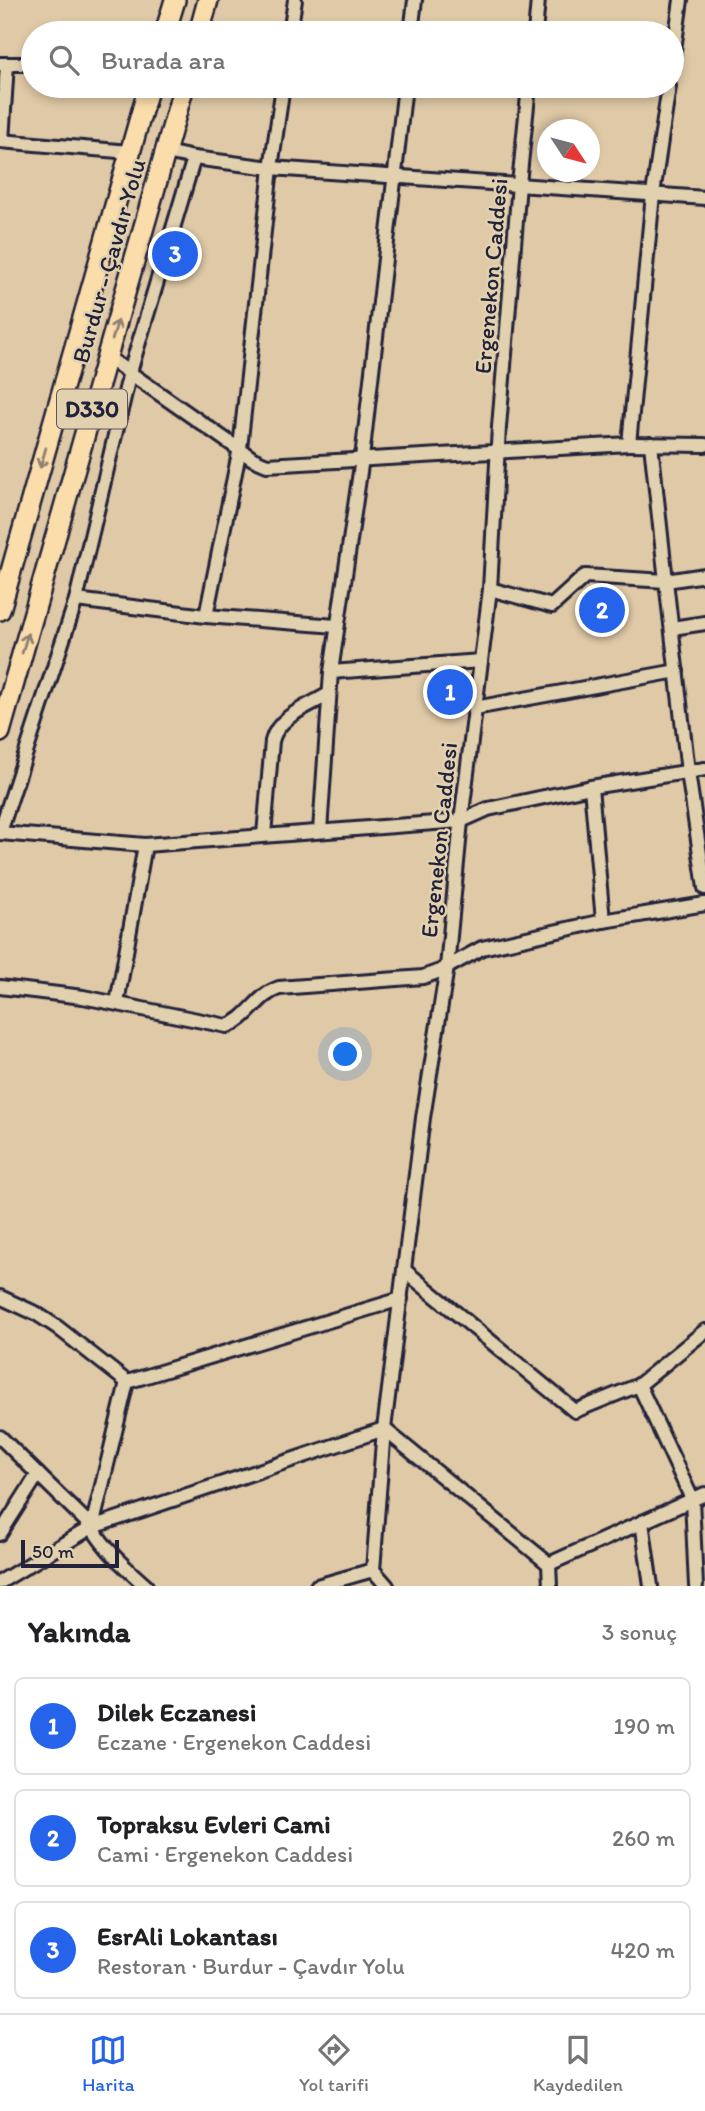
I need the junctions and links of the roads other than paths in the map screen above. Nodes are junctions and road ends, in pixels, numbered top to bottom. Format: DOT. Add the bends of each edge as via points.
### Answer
graph roads {
  1 [pos="175,0"];
  2 [pos="208,0"];
  3 [pos="295,0"];
  4 [pos="415,0"];
  5 [pos="538,0"];
  6 [pos="681,0"];
  7 [pos="169,21"];
  8 [pos="202,21"];
  9 [pos="292,21"];
  10 [pos="412,21"];
  11 [pos="536,21"];
  12 [pos="678,21"];
  13 [pos="4,64"];
  14 [pos="146,98"];
  15 [pos="181,98"];
  16 [pos="281,98"];
  17 [pos="404,98"];
  18 [pos="528,98"];
  19 [pos="666,98"];
  20 [pos="1,141"];
  21 [pos="130,152"];
  22 [pos="166,152"];
  23 [pos="194,158"];
  24 [pos="271,167"];
  25 [pos="394,178"];
  26 [pos="519,184"];
  27 [pos="653,194"];
  28 [pos="705,198"];
  29 [pos="107,356"];
  30 [pos="130,372"];
  31 [pos="629,444"];
  32 [pos="651,444"];
  33 [pos="705,445"];
  34 [pos="240,448"];
  35 [pos="498,452"];
  36 [pos="362,458"];
  37 [pos="705,575"];
  38 [pos="666,581"];
  39 [pos="490,589"];
  40 [pos="76,600"];
  41 [pos="0,610"];
  42 [pos="206,616"];
  43 [pos="705,623"];
  44 [pos="336,626"];
  45 [pos="672,628"];
  46 [pos="481,661"];
  47 [pos="677,671"];
  48 [pos="331,672"];
  49 [pos="329,694"];
  50 [pos="475,708"];
  51 [pos="0,732"];
  52 [pos="705,769"];
  53 [pos="688,772"];
  54 [pos="591,787"];
  55 [pos="461,821"];
  56 [pos="320,831"];
  57 [pos="0,833"];
  58 [pos="264,835"];
  59 [pos="145,845"];
  60 [pos="705,888"];
  61 [pos="705,904"];
  62 [pos="603,921"];
  63 [pos="447,967"];
  64 [pos="0,987"];
  65 [pos="117,1003"];
  66 [pos="404,1270"];
  67 [pos="0,1297"];
  68 [pos="401,1299"];
  69 [pos="705,1331"];
  70 [pos="127,1382"];
  71 [pos="639,1385"];
  72 [pos="384,1429"];
  73 [pos="0,1437"];
  74 [pos="38,1474"];
  75 [pos="705,1494"];
  76 [pos="692,1499"];
  77 [pos="642,1522"];
  78 [pos="92,1527"];
  79 [pos="0,1534"];
  80 [pos="550,1564"];
  81 [pos="373,1570"];
  82 [pos="0,1582"];
  83 [pos="146,1586"];
  84 [pos="317,1586"];
  85 [pos="387,1586"];
  86 [pos="550,1586"];
  87 [pos="651,1586"];
  88 [pos="696,1586"];
  1 -- 7 [label="highway"];
  2 -- 8 [label="highway"];
  3 -- 9 [label="street"];
  4 -- 10 [label="street"];
  5 -- 11 [label="street"];
  6 -- 12 [label="street"];
  13 -- 20 [label="street"];
  14 -- 21 [label="highway, Burdur - Çavdır Yolu / D330"];
  15 -- 22 [label="highway, Burdur - Çavdır Yolu / D330"];
  16 -- 24 [label="street"];
  17 -- 25 [label="street"];
  18 -- 26 [label="street, Ergenekon Caddesi"];
  19 -- 27 [label="street"];
  20 -- 21 [label="street"];
  21 -- 41 [label="highway, Burdur - Çavdır Yolu / D330, one-way"];
  22 -- 23 [label="street"];
  29 -- 22 [label="highway, Burdur - Çavdır Yolu / D330, one-way"];
  23 -- 24 [label="street"];
  23 -- 30 [label="street"];
  24 -- 25 [label="street"];
  24 -- 34 [label="street"];
  25 -- 26 [label="street"];
  25 -- 36 [label="street"];
  26 -- 27 [label="street"];
  26 -- 35 [label="street, Ergenekon Caddesi"];
  27 -- 28 [label="street"];
  27 -- 31 [label="street"];
  29 -- 30 [label="street"];
  51 -- 29 [label="highway, Burdur - Çavdır Yolu / D330, one-way"];
  30 -- 34 [label="street"];
  30 -- 40 [label="street"];
  31 -- 32 [label="street"];
  31 -- 35 [label="street"];
  32 -- 33 [label="street"];
  32 -- 38 [label="street"];
  34 -- 36 [label="street" via="259,462 275,466"];
  34 -- 42 [label="street"];
  35 -- 36 [label="street"];
  35 -- 39 [label="street, Ergenekon Caddesi"];
  36 -- 44 [label="street"];
  37 -- 38 [label="street"];
  38 -- 39 [label="street" via="585,576 552,606"];
  38 -- 45 [label="street"];
  39 -- 46 [label="street, Ergenekon Caddesi"];
  40 -- 42 [label="street"];
  40 -- 57 [label="street"];
  42 -- 44 [label="street"];
  43 -- 45 [label="street"];
  44 -- 48 [label="street"];
  45 -- 47 [label="street"];
  46 -- 48 [label="street"];
  46 -- 50 [label="street, Ergenekon Caddesi"];
  47 -- 50 [label="street"];
  47 -- 53 [label="street"];
  48 -- 49 [label="street"];
  49 -- 56 [label="street"];
  49 -- 58 [label="street" via="275,730"];
  50 -- 55 [label="street, Ergenekon Caddesi"];
  52 -- 53 [label="street"];
  53 -- 54 [label="street"];
  53 -- 60 [label="street"];
  54 -- 55 [label="street" via="488,809"];
  54 -- 62 [label="street"];
  55 -- 56 [label="street"];
  55 -- 63 [label="street, Ergenekon Caddesi"];
  56 -- 58 [label="street"];
  57 -- 59 [label="street"];
  58 -- 59 [label="street"];
  59 -- 65 [label="street"];
  61 -- 62 [label="street"];
  62 -- 63 [label="street" via="482,948"];
  63 -- 65 [label="street" via="412,978 279,988 262,996 227,1026"];
  63 -- 66 [label="street, Ergenekon Caddesi"];
  64 -- 65 [label="street"];
  66 -- 68 [label="street, Ergenekon Caddesi"];
  66 -- 71 [label="street" via="576,1411"];
  67 -- 70 [label="street" via="57,1327"];
  68 -- 70 [label="street"];
  68 -- 72 [label="street, Ergenekon Caddesi"];
  69 -- 71 [label="street"];
  70 -- 78 [label="street"];
  71 -- 76 [label="street"];
  72 -- 78 [label="street"];
  72 -- 80 [label="street"];
  72 -- 81 [label="street, Ergenekon Caddesi"];
  73 -- 74 [label="street"];
  74 -- 78 [label="street"];
  74 -- 79 [label="street"];
  75 -- 76 [label="street"];
  76 -- 77 [label="street"];
  76 -- 88 [label="street"];
  77 -- 80 [label="street"];
  77 -- 87 [label="street"];
  78 -- 82 [label="street"];
  78 -- 83 [label="street"];
  80 -- 86 [label="street"];
  81 -- 84 [label="street"];
  81 -- 85 [label="street"];
}
